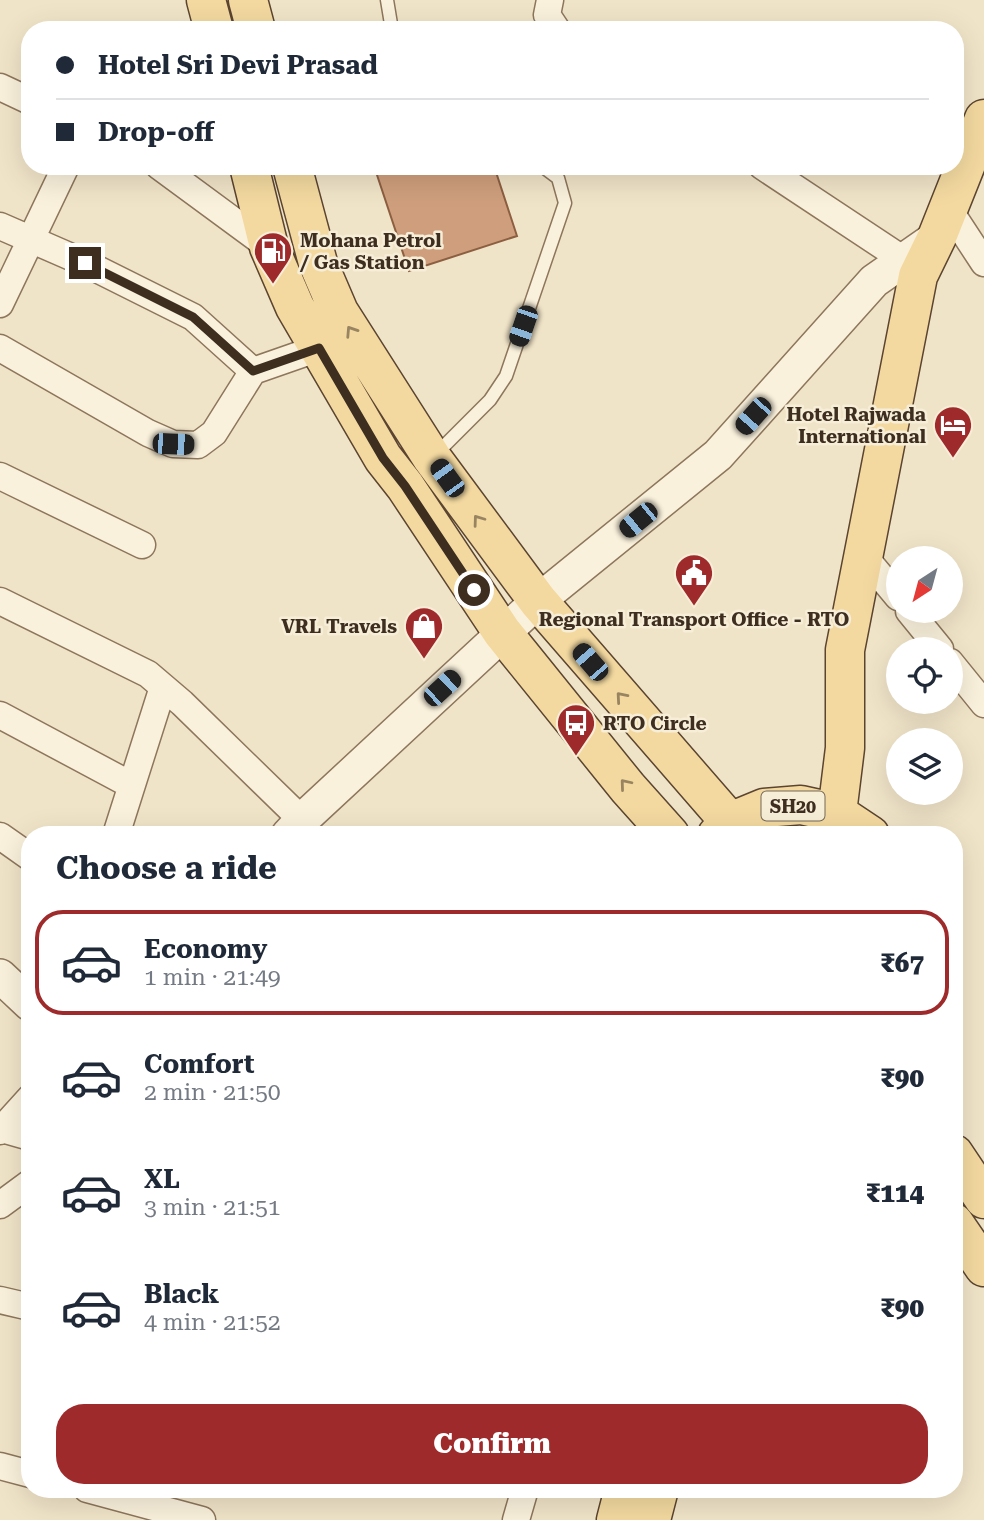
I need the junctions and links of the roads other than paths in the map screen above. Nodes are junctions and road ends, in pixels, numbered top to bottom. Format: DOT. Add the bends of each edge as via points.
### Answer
graph roads {
  1 [pos="206,0"];
  2 [pos="248,0"];
  3 [pos="387,0"];
  4 [pos="550,0"];
  5 [pos="212,21"];
  6 [pos="254,21"];
  7 [pos="390,21"];
  8 [pos="551,21"];
  9 [pos="0,86"];
  10 [pos="21,96"];
  11 [pos="984,119"];
  12 [pos="964,169"];
  13 [pos="62,175"];
  14 [pos="171,175"];
  15 [pos="251,175"];
  16 [pos="294,175"];
  17 [pos="554,175"];
  18 [pos="776,175"];
  19 [pos="962,175"];
  20 [pos="943,222"];
  21 [pos="0,226"];
  22 [pos="31,239"];
  23 [pos="269,247"];
  24 [pos="904,260"];
  25 [pos="984,263"];
  26 [pos="0,304"];
  27 [pos="0,348"];
  28 [pos="319,348"];
  29 [pos="253,371"];
  30 [pos="419,472"];
  31 [pos="0,476"];
  32 [pos="142,545"];
  33 [pos="863,555"];
  34 [pos="886,583"];
  35 [pos="0,601"];
  36 [pos="538,601"];
  37 [pos="919,623"];
  38 [pos="502,632"];
  39 [pos="930,637"];
  40 [pos="963,678"];
  41 [pos="163,687"];
  42 [pos="984,704"];
  43 [pos="0,715"];
  44 [pos="131,785"];
  45 [pos="837,813"];
  46 [pos="119,826"];
  47 [pos="294,826"];
  48 [pos="296,826"];
  49 [pos="662,826"];
  50 [pos="721,826"];
  51 [pos="729,826"];
  52 [pos="856,826"];
  53 [pos="0,836"];
  54 [pos="21,851"];
  55 [pos="0,976"];
  56 [pos="21,996"];
  57 [pos="21,1108"];
  58 [pos="1,1130"];
  59 [pos="21,1135"];
  60 [pos="963,1168"];
  61 [pos="21,1190"];
  62 [pos="984,1199"];
  63 [pos="0,1205"];
  64 [pos="963,1236"];
  65 [pos="984,1267"];
  66 [pos="0,1300"];
  67 [pos="21,1305"];
  68 [pos="0,1466"];
  69 [pos="21,1472"];
  70 [pos="120,1498"];
  71 [pos="522,1498"];
  72 [pos="622,1498"];
  73 [pos="657,1498"];
  74 [pos="202,1520"];
  75 [pos="516,1520"];
  76 [pos="616,1520"];
  77 [pos="651,1520"];
  1 -- 5 [label="main road"];
  2 -- 6 [label="main road"];
  3 -- 7 [label="lane"];
  4 -- 8 [label="street" via="547,15"];
  9 -- 10 [label="street"];
  11 -- 12 [label="main road"];
  13 -- 22 [label="street"];
  14 -- 23 [label="street"];
  15 -- 23 [label="main road, SH20"];
  30 -- 16 [label="main road, SH20, one-way" via="318,263"];
  17 -- 30 [label="lane" via="565,203 506,376 490,400"];
  18 -- 24 [label="street"];
  19 -- 20 [label="main road"];
  20 -- 24 [label="street"];
  20 -- 25 [label="street"];
  20 -- 33 [label="main road" via="918,276"];
  21 -- 22 [label="street"];
  22 -- 26 [label="street"];
  22 -- 29 [label="street" via="193,317"];
  23 -- 28 [label="main road, SH20"];
  24 -- 36 [label="street" via="874,281 718,454"];
  27 -- 29 [label="street" via="173,444 198,445 214,433"];
  28 -- 29 [label="street"];
  28 -- 30 [label="main road, SH20" via="383,458"];
  36 -- 30 [label="main road, SH20, one-way"];
  30 -- 38 [label="main road, SH20"];
  31 -- 32 [label="street"];
  33 -- 34 [label="street"];
  33 -- 45 [label="main road" via="845,650 845,748"];
  35 -- 41 [label="street" via="148,674"];
  36 -- 38 [label="street"];
  50 -- 36 [label="main road, SH20, one-way"];
  37 -- 39 [label="street"];
  38 -- 48 [label="street"];
  49 -- 38 [label="main road, SH20, one-way"];
  40 -- 42 [label="street"];
  41 -- 44 [label="street"];
  41 -- 47 [label="street"];
  43 -- 44 [label="street"];
  44 -- 46 [label="street"];
  45 -- 51 [label="main road, SH20" via="802,805 764,808"];
  45 -- 52 [label="main road, SH20"];
  53 -- 54 [label="street"];
  55 -- 56 [label="street"];
  57 -- 58 [label="street"];
  58 -- 59 [label="street"];
  60 -- 62 [label="main road"];
  61 -- 63 [label="street"];
  64 -- 65 [label="main road"];
  66 -- 67 [label="street"];
  68 -- 69 [label="street"];
  70 -- 74 [label="street"];
  71 -- 75 [label="street"];
  72 -- 76 [label="main road"];
  73 -- 77 [label="main road"];
}
